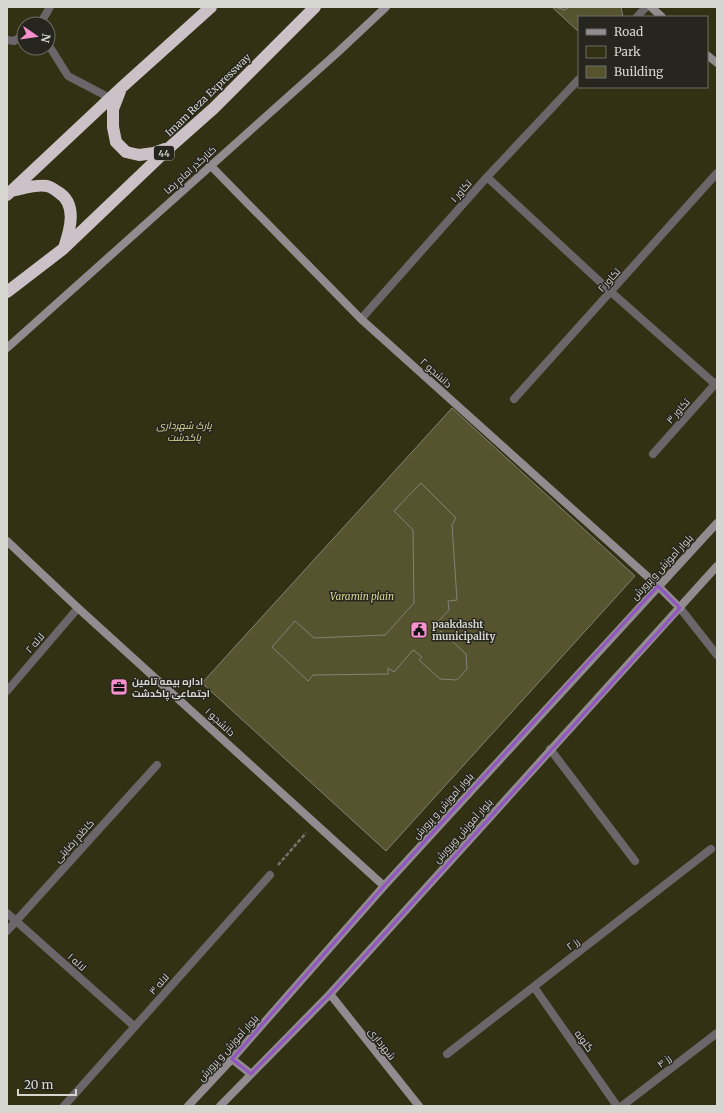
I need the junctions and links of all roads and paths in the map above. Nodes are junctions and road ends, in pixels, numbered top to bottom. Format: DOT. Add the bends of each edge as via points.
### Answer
graph roads {
  1 [pos="50,7"];
  2 [pos="211,7"];
  3 [pos="315,7"];
  4 [pos="386,7"];
  5 [pos="646,7"];
  6 [pos="651,7"];
  7 [pos="45,16"];
  8 [pos="638,16"];
  9 [pos="661,16"];
  10 [pos="56,56"];
  11 [pos="708,56"];
  12 [pos="717,63"];
  13 [pos="578,80"];
  14 [pos="121,88"];
  15 [pos="110,98"];
  16 [pos="170,147"];
  17 [pos="210,165"];
  18 [pos="717,172"];
  19 [pos="487,177"];
  20 [pos="9,193"];
  21 [pos="63,249"];
  22 [pos="7,292"];
  23 [pos="611,292"];
  24 [pos="361,319"];
  25 [pos="7,348"];
  26 [pos="716,383"];
  27 [pos="514,399"];
  28 [pos="653,454"];
  29 [pos="717,523"];
  30 [pos="7,540"];
  31 [pos="717,566"];
  32 [pos="658,586"];
  33 [pos="78,608"];
  34 [pos="680,608"];
  35 [pos="717,655"];
  36 [pos="7,691"];
  37 [pos="550,749"];
  38 [pos="157,765"];
  39 [pos="314,824"];
  40 [pos="711,849"];
  41 [pos="635,861"];
  42 [pos="270,875"];
  43 [pos="384,886"];
  44 [pos="7,913"];
  45 [pos="16,920"];
  46 [pos="7,931"];
  47 [pos="534,987"];
  48 [pos="330,994"];
  49 [pos="134,1026"];
  50 [pos="717,1033"];
  51 [pos="447,1054"];
  52 [pos="232,1059"];
  53 [pos="250,1074"];
  54 [pos="64,1106"];
  55 [pos="188,1106"];
  56 [pos="220,1106"];
  57 [pos="419,1106"];
  58 [pos="617,1106"];
  59 [pos="622,1106"];
  1 -- 7 [label="street"];
  2 -- 14 [label="highway"];
  3 -- 16 [label="highway, Imam Reza Expressway / 44" via="214,108"];
  4 -- 17 [label="street, کنارگذر امام رضا"];
  5 -- 8 [label="street"];
  6 -- 9 [label="street"];
  10 -- 15 [label="street" via="68,76"];
  11 -- 12 [label="street"];
  13 -- 19 [label="street, تکاور ۱"];
  14 -- 15 [label="highway"];
  14 -- 16 [label="highway" via="113,109 116,142 126,152 139,155"];
  15 -- 20 [label="highway"];
  16 -- 21 [label="highway, Imam Reza Expressway / 44"];
  17 -- 24 [label="street, دانشجو ۲"];
  17 -- 25 [label="street, کنارگذر امام رضا"];
  18 -- 23 [label="street, تکاور ۲"];
  19 -- 23 [label="street"];
  19 -- 24 [label="street, تکاور ۱"];
  20 -- 21 [label="highway" via="30,187 48,186 65,196 71,211 70,228"];
  21 -- 22 [label="highway, Imam Reza Expressway / 44"];
  23 -- 26 [label="street"];
  23 -- 27 [label="street, تکاور ۲"];
  24 -- 32 [label="street, دانشجو ۲"];
  26 -- 28 [label="street, تکاور ۳"];
  29 -- 32 [label="street, بلوار آموزش و پرورش"];
  30 -- 33 [label="street, دانشجو ۱"];
  31 -- 34 [label="street, بلوار آموزش وپرورش"];
  32 -- 34 [label="street, دانشجو ۲"];
  32 -- 43 [label="street, بلوار آموزش و پرورش"];
  33 -- 36 [label="street, لاله ۲"];
  33 -- 39 [label="street, دانشجو ۱"];
  34 -- 35 [label="street"];
  34 -- 37 [label="street, بلوار آموزش وپرورش"];
  37 -- 41 [label="street"];
  37 -- 48 [label="street, بلوار آموزش وپرورش"];
  38 -- 45 [label="street, کاظم رضایتی"];
  39 -- 42 [label="path"];
  39 -- 43 [label="street, دانشجو ۱"];
  40 -- 47 [label="street, رز ۲"];
  42 -- 49 [label="street, لاله ۳"];
  43 -- 52 [label="street, بلوار آموزش و پرورش"];
  44 -- 45 [label="street, لاله ۱"];
  45 -- 46 [label="street, کاظم رضایتی"];
  45 -- 49 [label="street, لاله ۱"];
  47 -- 51 [label="street, رز ۲"];
  47 -- 58 [label="street, گلونه"];
  48 -- 53 [label="street, بلوار آموزش وپرورش"];
  48 -- 57 [label="street, شهرداری"];
  49 -- 54 [label="street, لاله ۳"];
  50 -- 59 [label="street, رز ۴"];
  52 -- 53 [label="street"];
  52 -- 55 [label="street, بلوار آموزش و پرورش"];
  53 -- 56 [label="street, بلوار آموزش وپرورش"];
}
